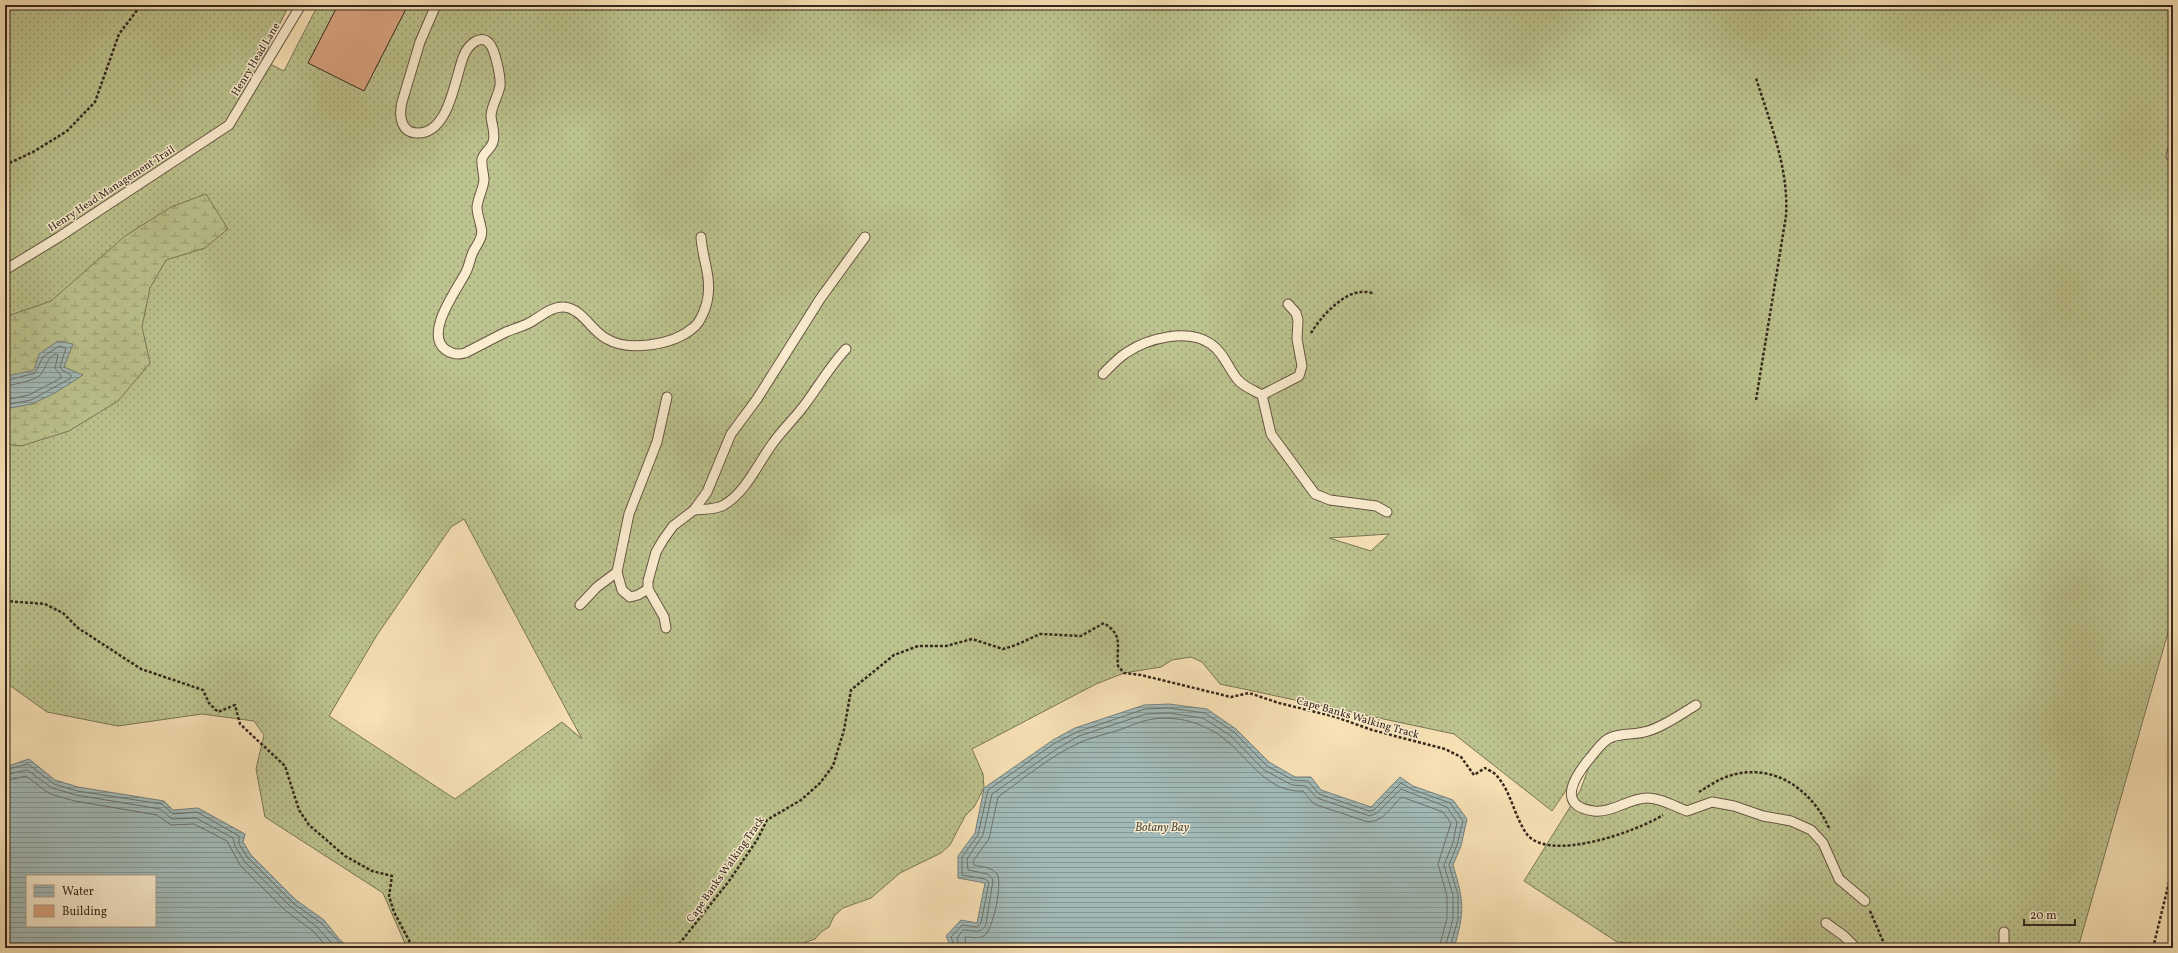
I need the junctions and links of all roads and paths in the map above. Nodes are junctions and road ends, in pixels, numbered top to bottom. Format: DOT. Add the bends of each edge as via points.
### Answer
graph roads {
  1 [pos="141,5"];
  2 [pos="302,5"];
  3 [pos="436,5"];
  4 [pos="1756,78"];
  5 [pos="229,125"];
  6 [pos="5,165"];
  7 [pos="701,237"];
  8 [pos="865,237"];
  9 [pos="5,270"];
  10 [pos="1374,293"];
  11 [pos="1288,304"];
  12 [pos="1299,346"];
  13 [pos="846,349"];
  14 [pos="1103,374"];
  15 [pos="1262,395"];
  16 [pos="667,397"];
  17 [pos="1756,400"];
  18 [pos="694,510"];
  19 [pos="1387,512"];
  20 [pos="617,572"];
  21 [pos="648,589"];
  22 [pos="5,601"];
  23 [pos="580,605"];
  24 [pos="666,628"];
  25 [pos="1696,705"];
  26 [pos="1695,794"];
  27 [pos="1677,807"];
  28 [pos="1832,834"];
  29 [pos="2173,866"];
  30 [pos="1865,901"];
  31 [pos="1826,923"];
  32 [pos="2004,932"];
  33 [pos="412,948"];
  34 [pos="676,948"];
  35 [pos="1856,948"];
  36 [pos="1886,948"];
  37 [pos="2004,948"];
  38 [pos="2153,948"];
  1 -- 6 [label="path" via="119,34 95,102 67,130 33,152"];
  2 -- 5 [label="lane, Henry Head Lane"];
  3 -- 7 [label="lane" via="420,42 401,106 401,121 405,128 417,133 426,132 438,122 450,102 464,56 474,42 487,40 493,46 500,77 491,117 493,142 482,159 483,191 477,206 482,234 467,270 440,321 437,336 438,343 444,349 458,354 465,352 528,324 556,308 563,307 579,314 604,338 623,345 650,346 683,334 699,321 708,297 708,270 701,251"];
  4 -- 17 [label="path" via="1784,169 1787,198"];
  5 -- 9 [label="lane, Henry Head Management Trail"];
  8 -- 18 [label="lane" via="820,299 757,399 731,434 707,492"];
  10 -- 12 [label="path" via="1355,293 1324,313 1307,339"];
  11 -- 12 [label="lane" via="1296,313 1298,320"];
  12 -- 15 [label="lane" via="1302,366 1299,376"];
  13 -- 18 [label="lane" via="800,411 772,443 750,479 735,497 723,505"];
  14 -- 15 [label="lane" via="1126,353 1140,346 1182,335 1210,343 1220,352 1239,382"];
  15 -- 19 [label="lane" via="1271,434 1315,494 1330,500 1376,506"];
  16 -- 20 [label="lane" via="654,449 629,514"];
  18 -- 21 [label="lane" via="672,526 660,546 648,581"];
  20 -- 21 [label="lane" via="622,590 630,597"];
  20 -- 23 [label="lane" via="596,587"];
  21 -- 24 [label="lane" via="664,617"];
  22 -- 33 [label="path" via="45,604 63,613 78,628 141,669 203,690 209,703 218,712 235,705 240,724 286,766 299,810 309,825 345,856 372,871 392,876 389,896"];
  25 -- 27 [label="lane" via="1650,731 1612,737 1586,763 1570,788 1572,798 1578,805 1594,811 1612,809 1646,798 1658,799"];
  26 -- 28 [label="path" via="1731,775 1744,773 1778,777 1794,784 1806,794"];
  27 -- 30 [label="lane" via="1687,811 1712,802 1792,821 1811,830 1823,843 1839,878"];
  27 -- 34 [label="path, Cape Banks Walking Track" via="1651,823 1597,840 1565,845 1542,845 1527,835 1497,775 1484,768 1474,774 1461,757 1446,750 1385,734 1336,717 1279,704 1249,693 1231,697 1124,673 1118,666 1118,639 1114,629 1104,623 1081,636 1040,634 1003,649 972,639 946,646 918,646 894,655 851,690 844,730 833,766 820,783 801,800 767,820 729,882"];
  29 -- 38 [label="path"];
  30 -- 36 [label="path"];
  31 -- 35 [label="lane"];
  32 -- 37 [label="lane"];
}
